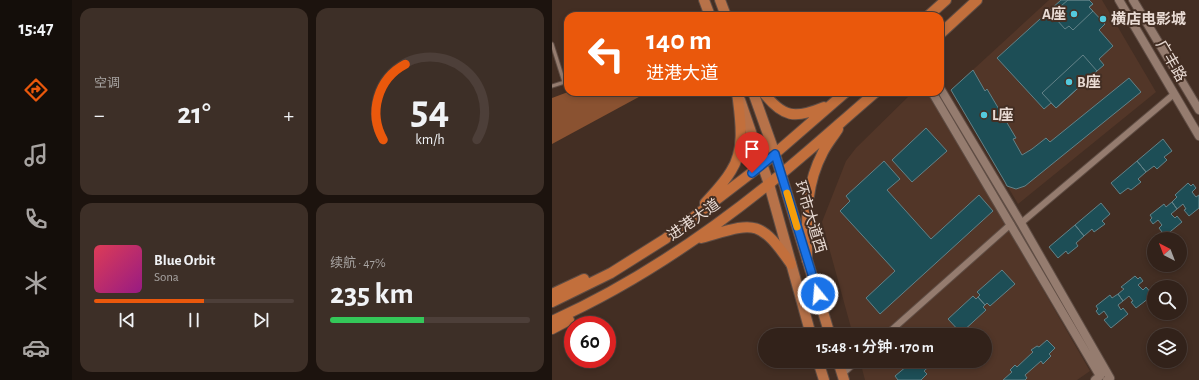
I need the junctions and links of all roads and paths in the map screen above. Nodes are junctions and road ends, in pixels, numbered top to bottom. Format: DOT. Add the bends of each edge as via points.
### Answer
graph roads {
  1 [pos="704,0"];
  2 [pos="720,0"];
  3 [pos="946,0"];
  4 [pos="977,0"];
  5 [pos="1119,0"];
  6 [pos="1133,0"];
  7 [pos="708,12"];
  8 [pos="724,12"];
  9 [pos="932,12"];
  10 [pos="944,30"];
  11 [pos="552,44"];
  12 [pos="564,77"];
  13 [pos="564,83"];
  14 [pos="552,86"];
  15 [pos="1174,94"];
  16 [pos="944,95"];
  17 [pos="737,96"];
  18 [pos="738,96"];
  19 [pos="754,96"];
  20 [pos="767,96"];
  21 [pos="841,96"];
  22 [pos="871,96"];
  23 [pos="934,96"];
  24 [pos="832,104"];
  25 [pos="1199,110"];
  26 [pos="847,117"];
  27 [pos="1199,136"];
  28 [pos="775,154"];
  29 [pos="763,164"];
  30 [pos="781,174"];
  31 [pos="769,184"];
  32 [pos="1021,223"];
  33 [pos="685,224"];
  34 [pos="1011,224"];
  35 [pos="695,239"];
  36 [pos="662,242"];
  37 [pos="663,260"];
  38 [pos="808,264"];
  39 [pos="793,269"];
  40 [pos="611,273"];
  41 [pos="616,290"];
  42 [pos="552,294"];
  43 [pos="552,302"];
  44 [pos="552,321"];
  45 [pos="809,328"];
  46 [pos="828,328"];
  47 [pos="894,328"];
  48 [pos="552,329"];
  49 [pos="820,368"];
  50 [pos="851,368"];
  51 [pos="843,377"];
  52 [pos="824,380"];
  53 [pos="1095,380"];
  54 [pos="1107,380"];
  1 -- 7 [label="main road"];
  2 -- 8 [label="main road"];
  3 -- 9 [label="highway"];
  4 -- 10 [label="highway"];
  5 -- 15 [label="street, 广丰路"];
  6 -- 25 [label="street, 广丰路"];
  11 -- 12 [label="lane"];
  13 -- 14 [label="lane"];
  15 -- 27 [label="street, 广丰路"];
  15 -- 32 [label="street"];
  16 -- 32 [label="street"];
  17 -- 33 [label="highway" via="741,133 738,156 722,184"];
  18 -- 29 [label="main road, 环市大道西"];
  19 -- 28 [label="main road, 环市大道西"];
  20 -- 24 [label="highway" via="785,112 796,115 808,114"];
  21 -- 24 [label="highway, 进港大道"];
  22 -- 26 [label="highway, 进港大道"];
  23 -- 34 [label="street"];
  24 -- 28 [label="highway, 进港大道"];
  26 -- 30 [label="highway, 进港大道"];
  26 -- 38 [label="highway" via="824,151 811,182 808,200"];
  28 -- 29 [label="highway, 进港大道"];
  28 -- 30 [label="main road, 环市大道西"];
  29 -- 31 [label="main road, 环市大道西"];
  29 -- 33 [label="highway, 进港大道"];
  30 -- 31 [label="highway, 进港大道"];
  30 -- 38 [label="main road, 环市大道西"];
  31 -- 35 [label="highway, 进港大道"];
  31 -- 39 [label="main road, 环市大道西"];
  32 -- 54 [label="street" via="1110,378"];
  33 -- 36 [label="highway, 进港大道"];
  34 -- 47 [label="street"];
  34 -- 53 [label="street" via="1100,376"];
  35 -- 37 [label="highway, 进港大道"];
  35 -- 39 [label="highway" via="738,227 760,229 776,243"];
  36 -- 37 [label="highway" via="667,251"];
  36 -- 40 [label="highway, 进港大道"];
  37 -- 41 [label="highway, 进港大道"];
  38 -- 39 [label="main road"];
  38 -- 46 [label="main road, 环市大道西"];
  39 -- 45 [label="main road, 环市大道西"];
  40 -- 42 [label="highway" via="586,278"];
  40 -- 43 [label="highway, 进港大道"];
  41 -- 44 [label="highway, 进港大道"];
  41 -- 48 [label="highway" via="586,311"];
  49 -- 52 [label="main road"];
  50 -- 51 [label="street"];
}
